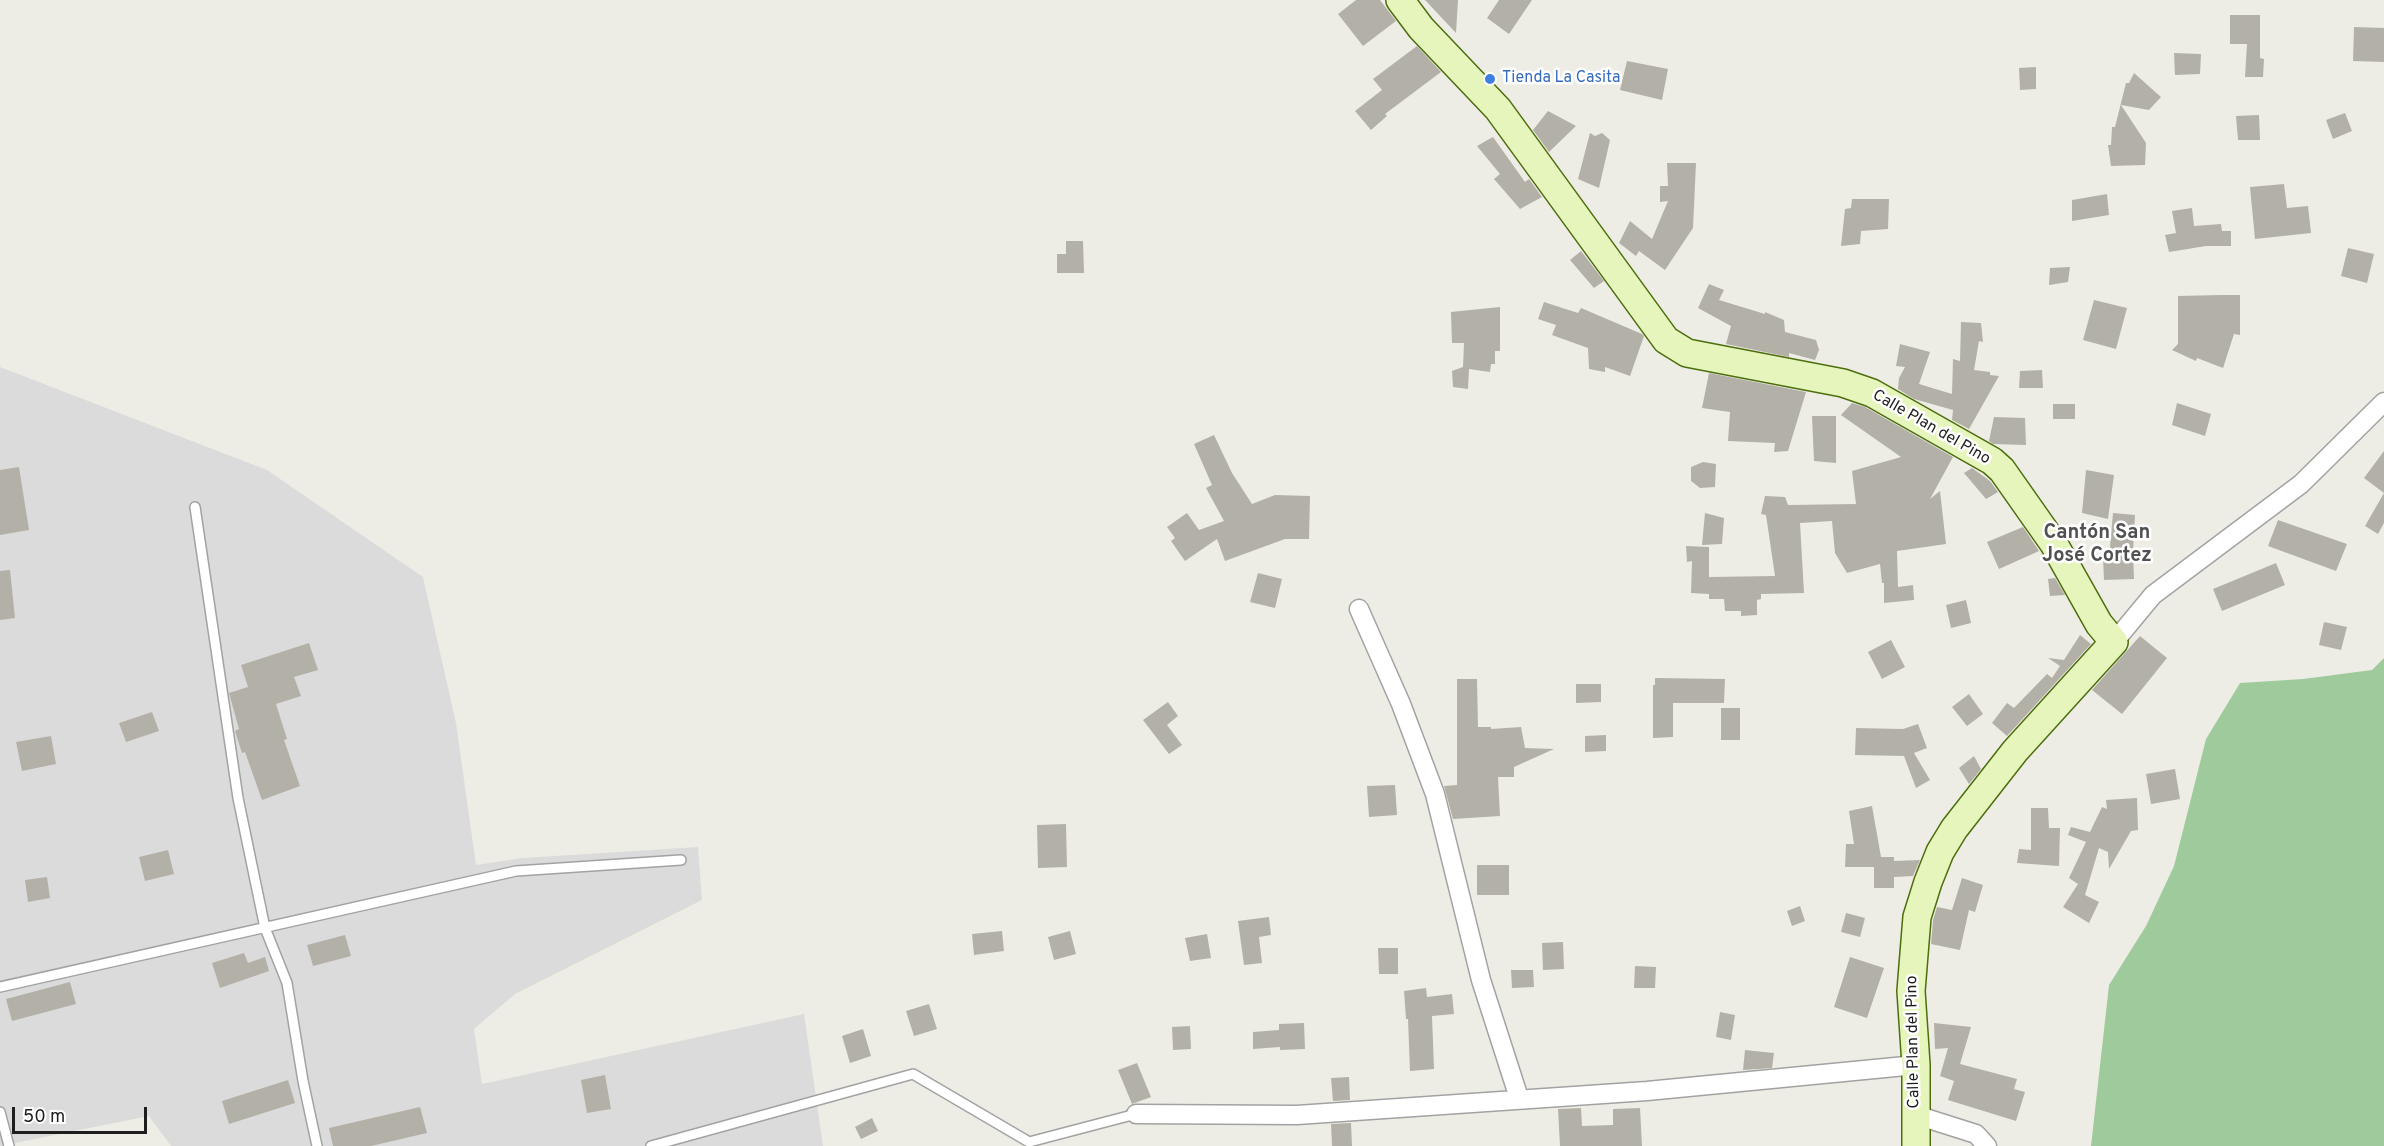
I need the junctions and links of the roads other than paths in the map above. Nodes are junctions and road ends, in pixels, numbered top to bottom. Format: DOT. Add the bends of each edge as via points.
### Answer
graph roads {
  1 [pos="1400,0"];
  2 [pos="2384,402"];
  3 [pos="195,507"];
  4 [pos="1359,609"];
  5 [pos="2114,642"];
  6 [pos="681,860"];
  7 [pos="265,928"];
  8 [pos="0,987"];
  9 [pos="1916,1065"];
  10 [pos="1519,1098"];
  11 [pos="0,1112"];
  12 [pos="1136,1114"];
  13 [pos="1916,1115"];
  14 [pos="9,1146"];
  15 [pos="317,1146"];
  16 [pos="651,1146"];
  17 [pos="1916,1146"];
  18 [pos="1987,1146"];
  1 -- 5 [label="street, Calle Plan del Pino" via="1421,28 1498,109 1666,340 1687,353 1843,383 1872,393 1992,461 2054,544 2099,624"];
  2 -- 5 [label="street" via="2301,484 2153,595"];
  3 -- 7 [label="lane" via="238,798"];
  4 -- 10 [label="street" via="1435,794 1481,980"];
  5 -- 9 [label="street, Calle Plan del Pino" via="2014,751 1940,852 1917,917 1911,991"];
  6 -- 7 [label="lane" via="516,871"];
  7 -- 8 [label="lane"];
  7 -- 15 [label="lane" via="287,982"];
  9 -- 10 [label="street" via="1671,1089"];
  9 -- 13 [label="street, Calle Plan del Pino"];
  10 -- 12 [label="street" via="1297,1114"];
  11 -- 14 [label="lane"];
  12 -- 16 [label="lane" via="1029,1142 913,1074"];
  13 -- 17 [label="street, Calle Plan del Pino"];
  13 -- 18 [label="street" via="1976,1134"];
}
